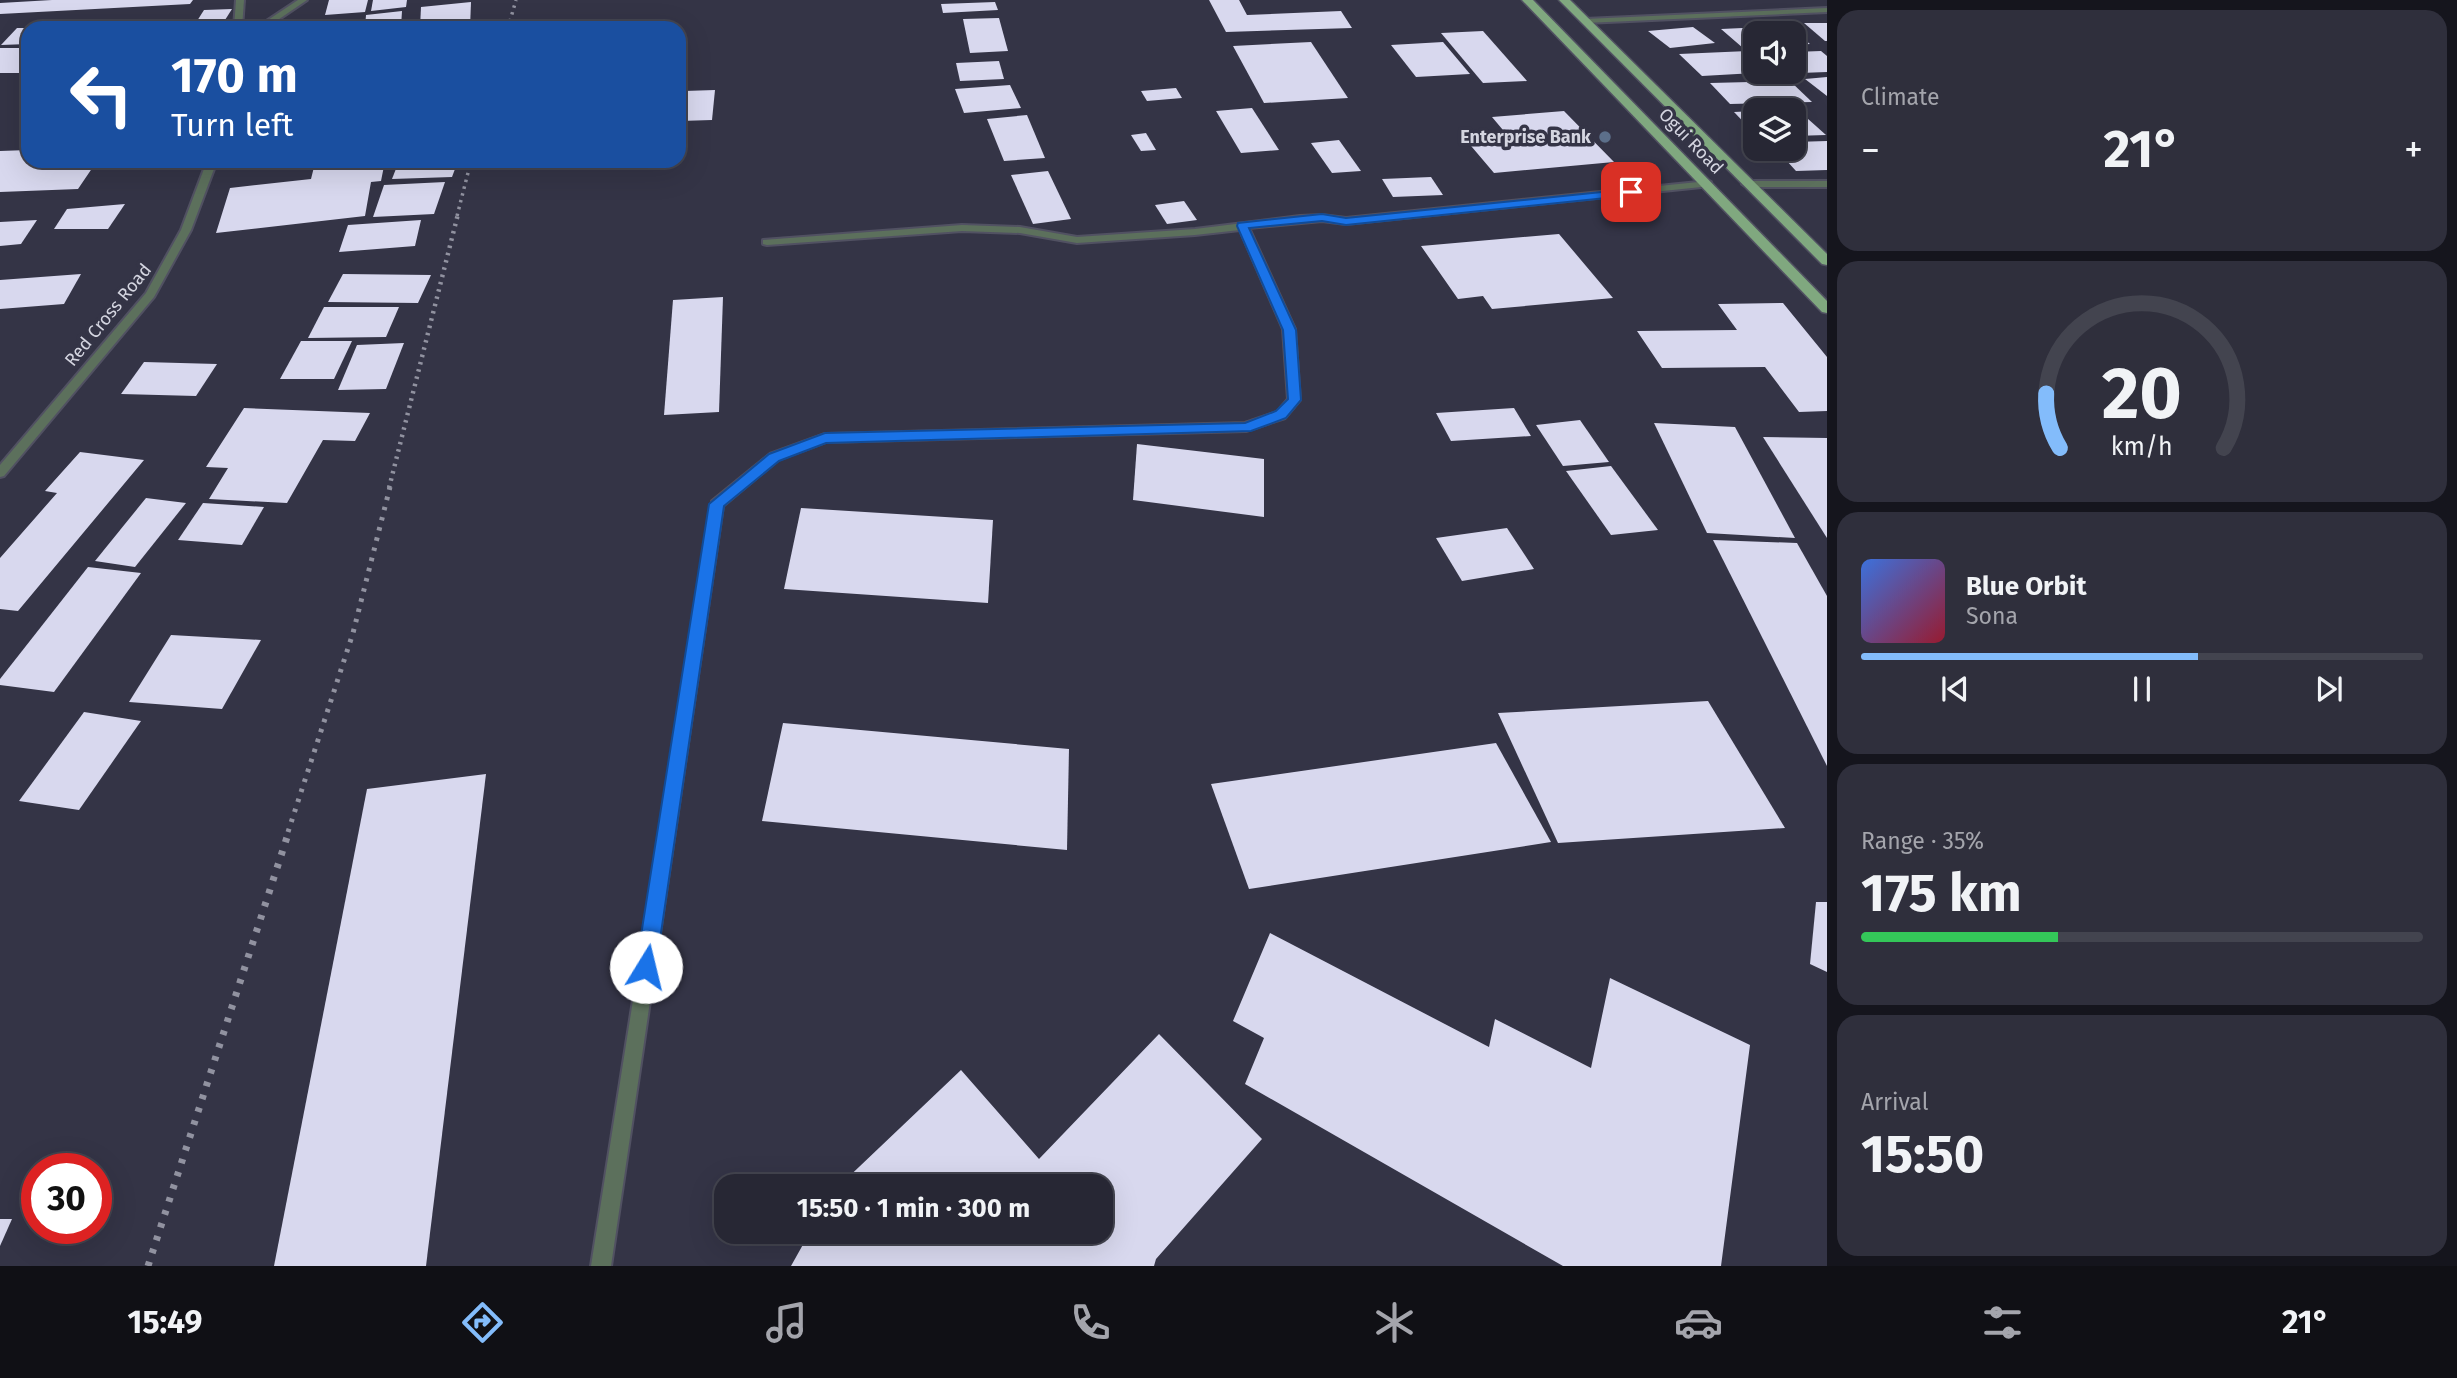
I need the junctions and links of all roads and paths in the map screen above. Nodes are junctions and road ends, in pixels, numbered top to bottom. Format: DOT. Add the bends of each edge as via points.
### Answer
graph roads {
  1 [pos="240,0"];
  2 [pos="303,0"];
  3 [pos="1527,0"];
  4 [pos="1564,0"];
  5 [pos="1827,10"];
  6 [pos="1585,20"];
  7 [pos="238,21"];
  8 [pos="271,21"];
  9 [pos="209,168"];
  10 [pos="1708,184"];
  11 [pos="1747,184"];
  12 [pos="1827,184"];
  13 [pos="1242,226"];
  14 [pos="767,242"];
  15 [pos="1827,261"];
  16 [pos="1827,309"];
  17 [pos="0,473"];
  18 [pos="601,1266"];
  1 -- 7 [label="street"];
  2 -- 8 [label="street"];
  3 -- 10 [label="main road, Ogui Road"];
  4 -- 6 [label="main road, Ogui Road"];
  5 -- 6 [label="street"];
  6 -- 11 [label="main road, Ogui Road"];
  9 -- 17 [label="street, Red Cross Road" via="183,237 150,295"];
  10 -- 13 [label="street" via="1346,221 1322,218"];
  10 -- 16 [label="main road, Ogui Road"];
  11 -- 12 [label="street"];
  11 -- 15 [label="main road, Ogui Road"];
  13 -- 14 [label="street" via="1077,240 1020,230 962,228"];
  13 -- 18 [label="street" via="1289,330 1294,400 1281,415 1246,428 825,438 774,457 717,504"];
}
